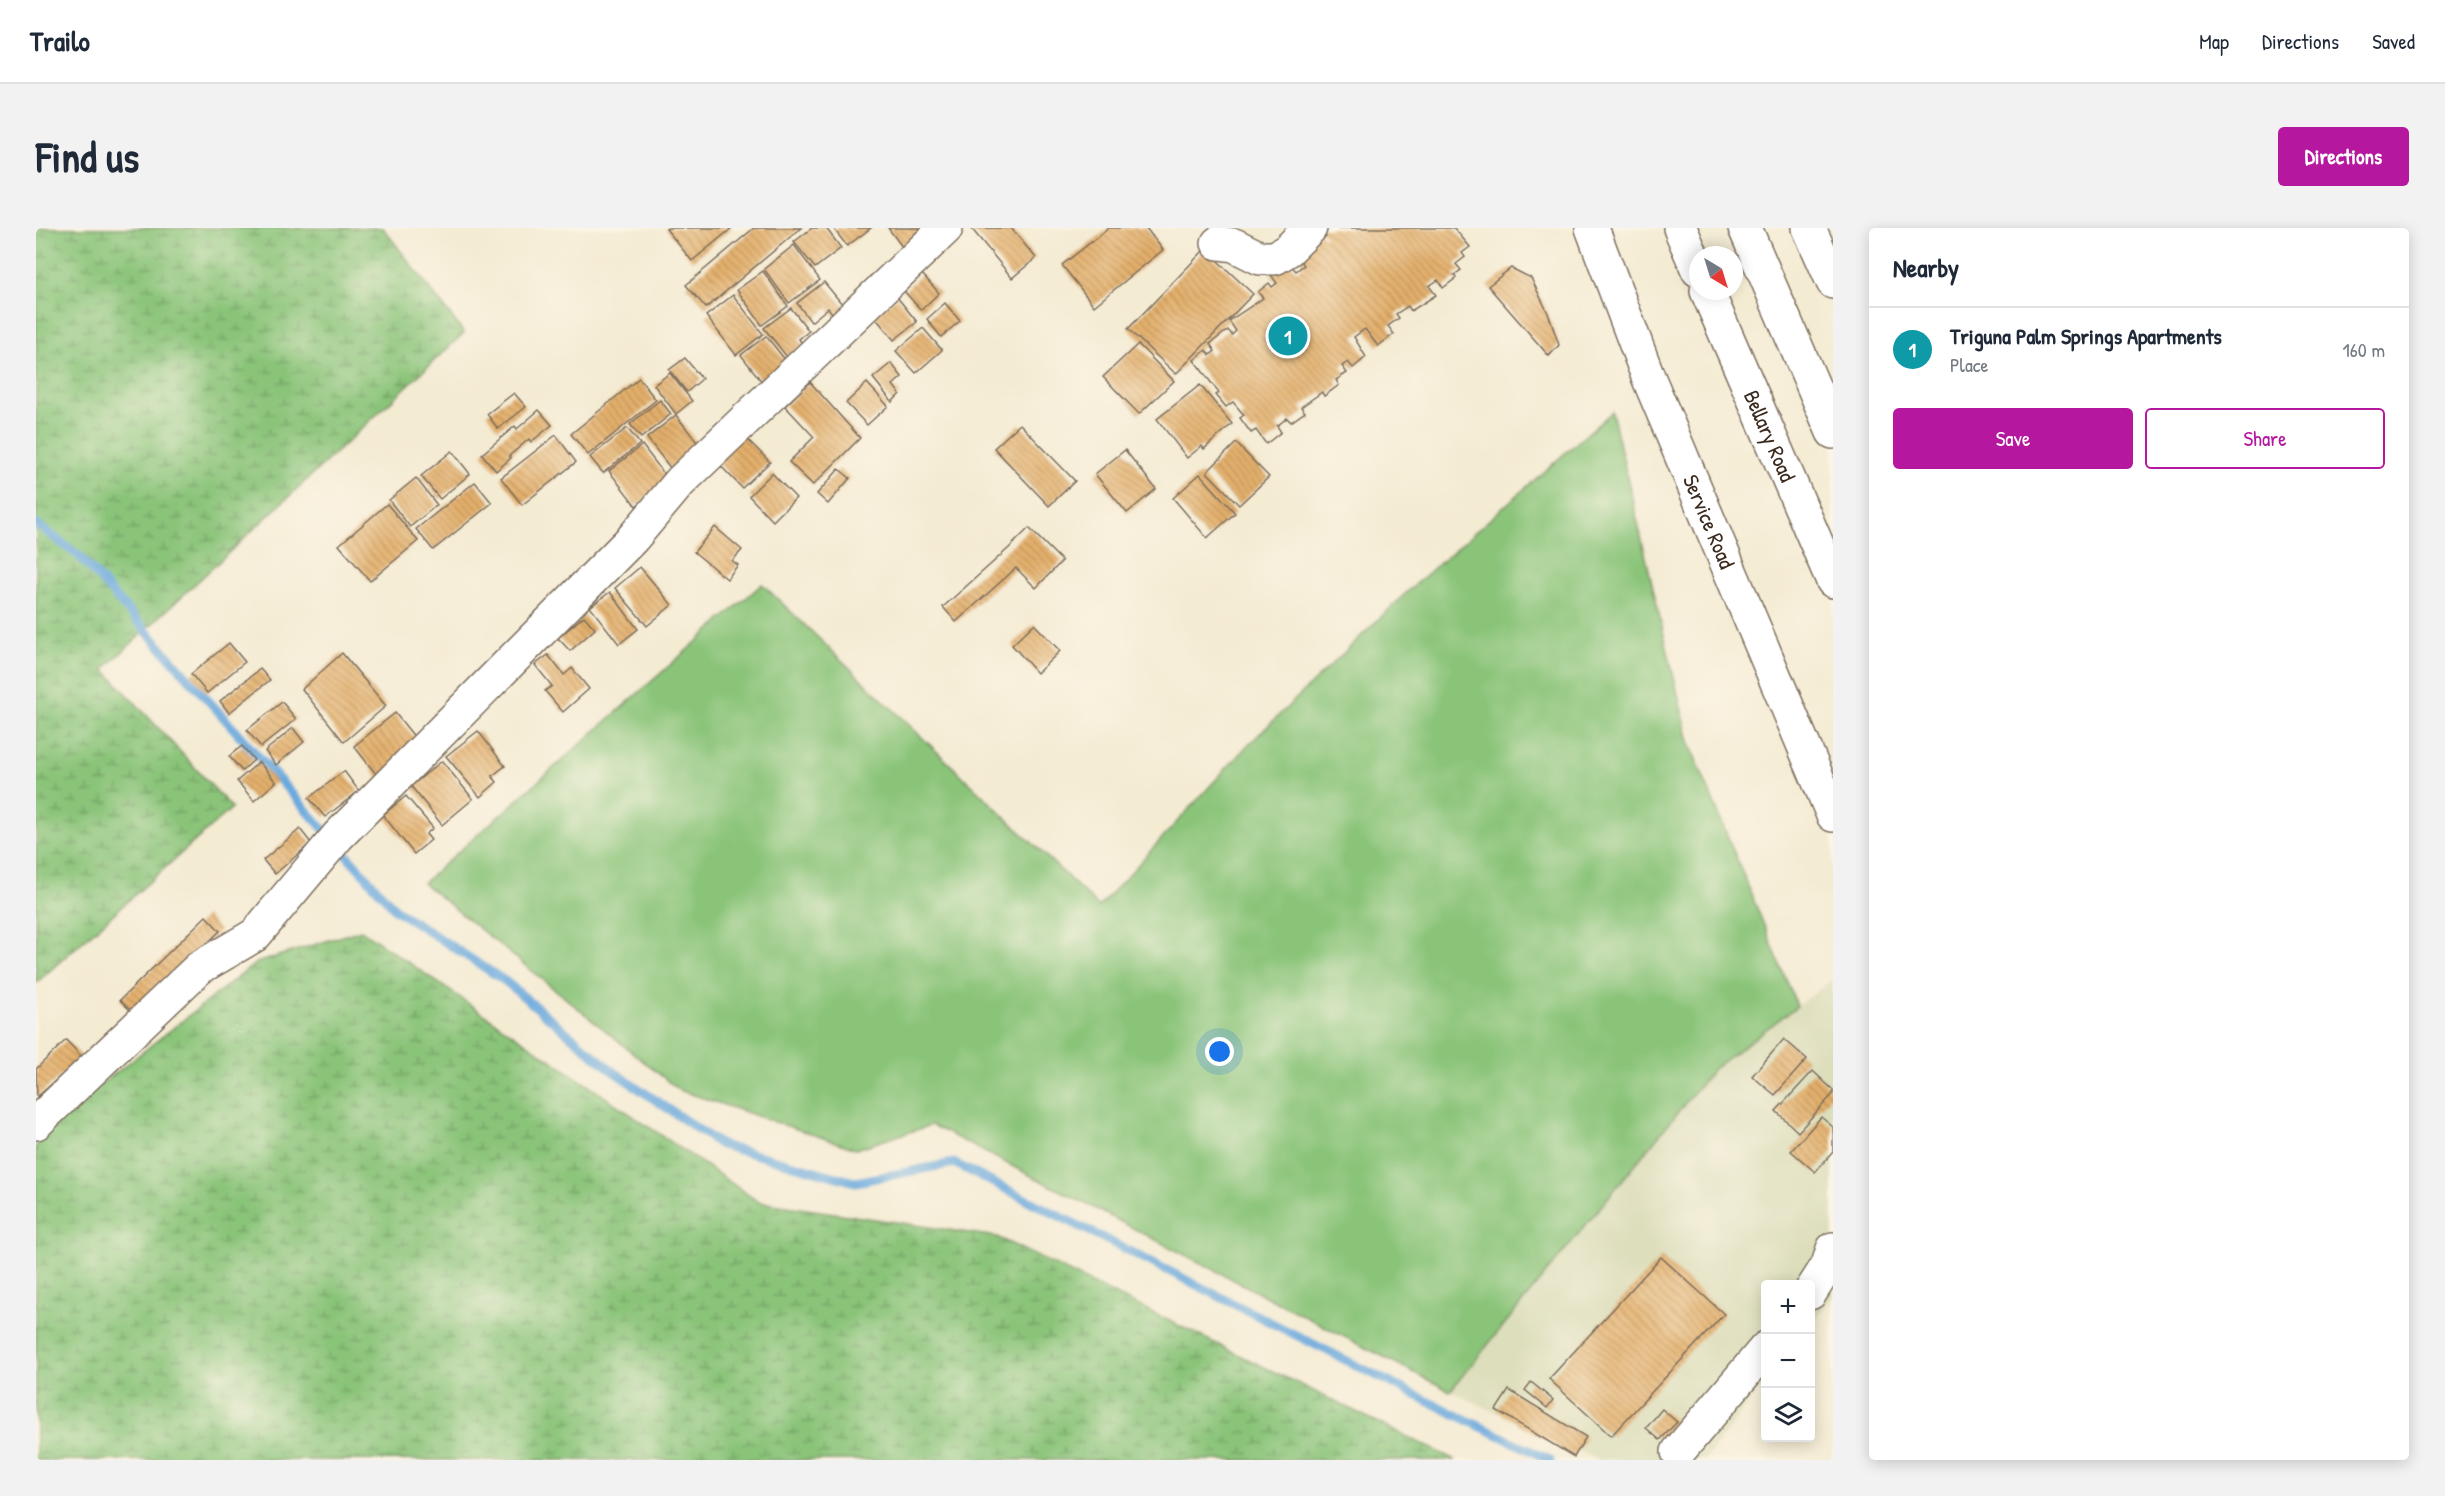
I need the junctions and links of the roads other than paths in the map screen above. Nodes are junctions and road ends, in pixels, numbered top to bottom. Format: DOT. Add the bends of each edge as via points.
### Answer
graph roads {
  1 [pos="945,228"];
  2 [pos="1310,228"];
  3 [pos="1592,228"];
  4 [pos="1680,228"];
  5 [pos="1744,228"];
  6 [pos="1809,228"];
  7 [pos="1218,243"];
  8 [pos="1689,249"];
  9 [pos="1833,282"];
  10 [pos="1711,300"];
  11 [pos="1833,432"];
  12 [pos="1833,581"];
  13 [pos="1833,815"];
  14 [pos="36,1123"];
  15 [pos="1833,1249"];
  16 [pos="1815,1285"];
  17 [pos="1761,1354"];
  18 [pos="1678,1452"];
  1 -- 14 [label="main road" via="680,482 633,538 338,836 255,935 199,968"];
  2 -- 7 [label="main road" via="1275,258 1260,258 1234,245"];
  3 -- 13 [label="main road, Service Road" via="1649,379"];
  4 -- 8 [label="main road"];
  5 -- 11 [label="main road"];
  6 -- 9 [label="main road"];
  10 -- 12 [label="main road, Bellary Road"];
  15 -- 16 [label="main road"];
  17 -- 18 [label="main road"];
}
